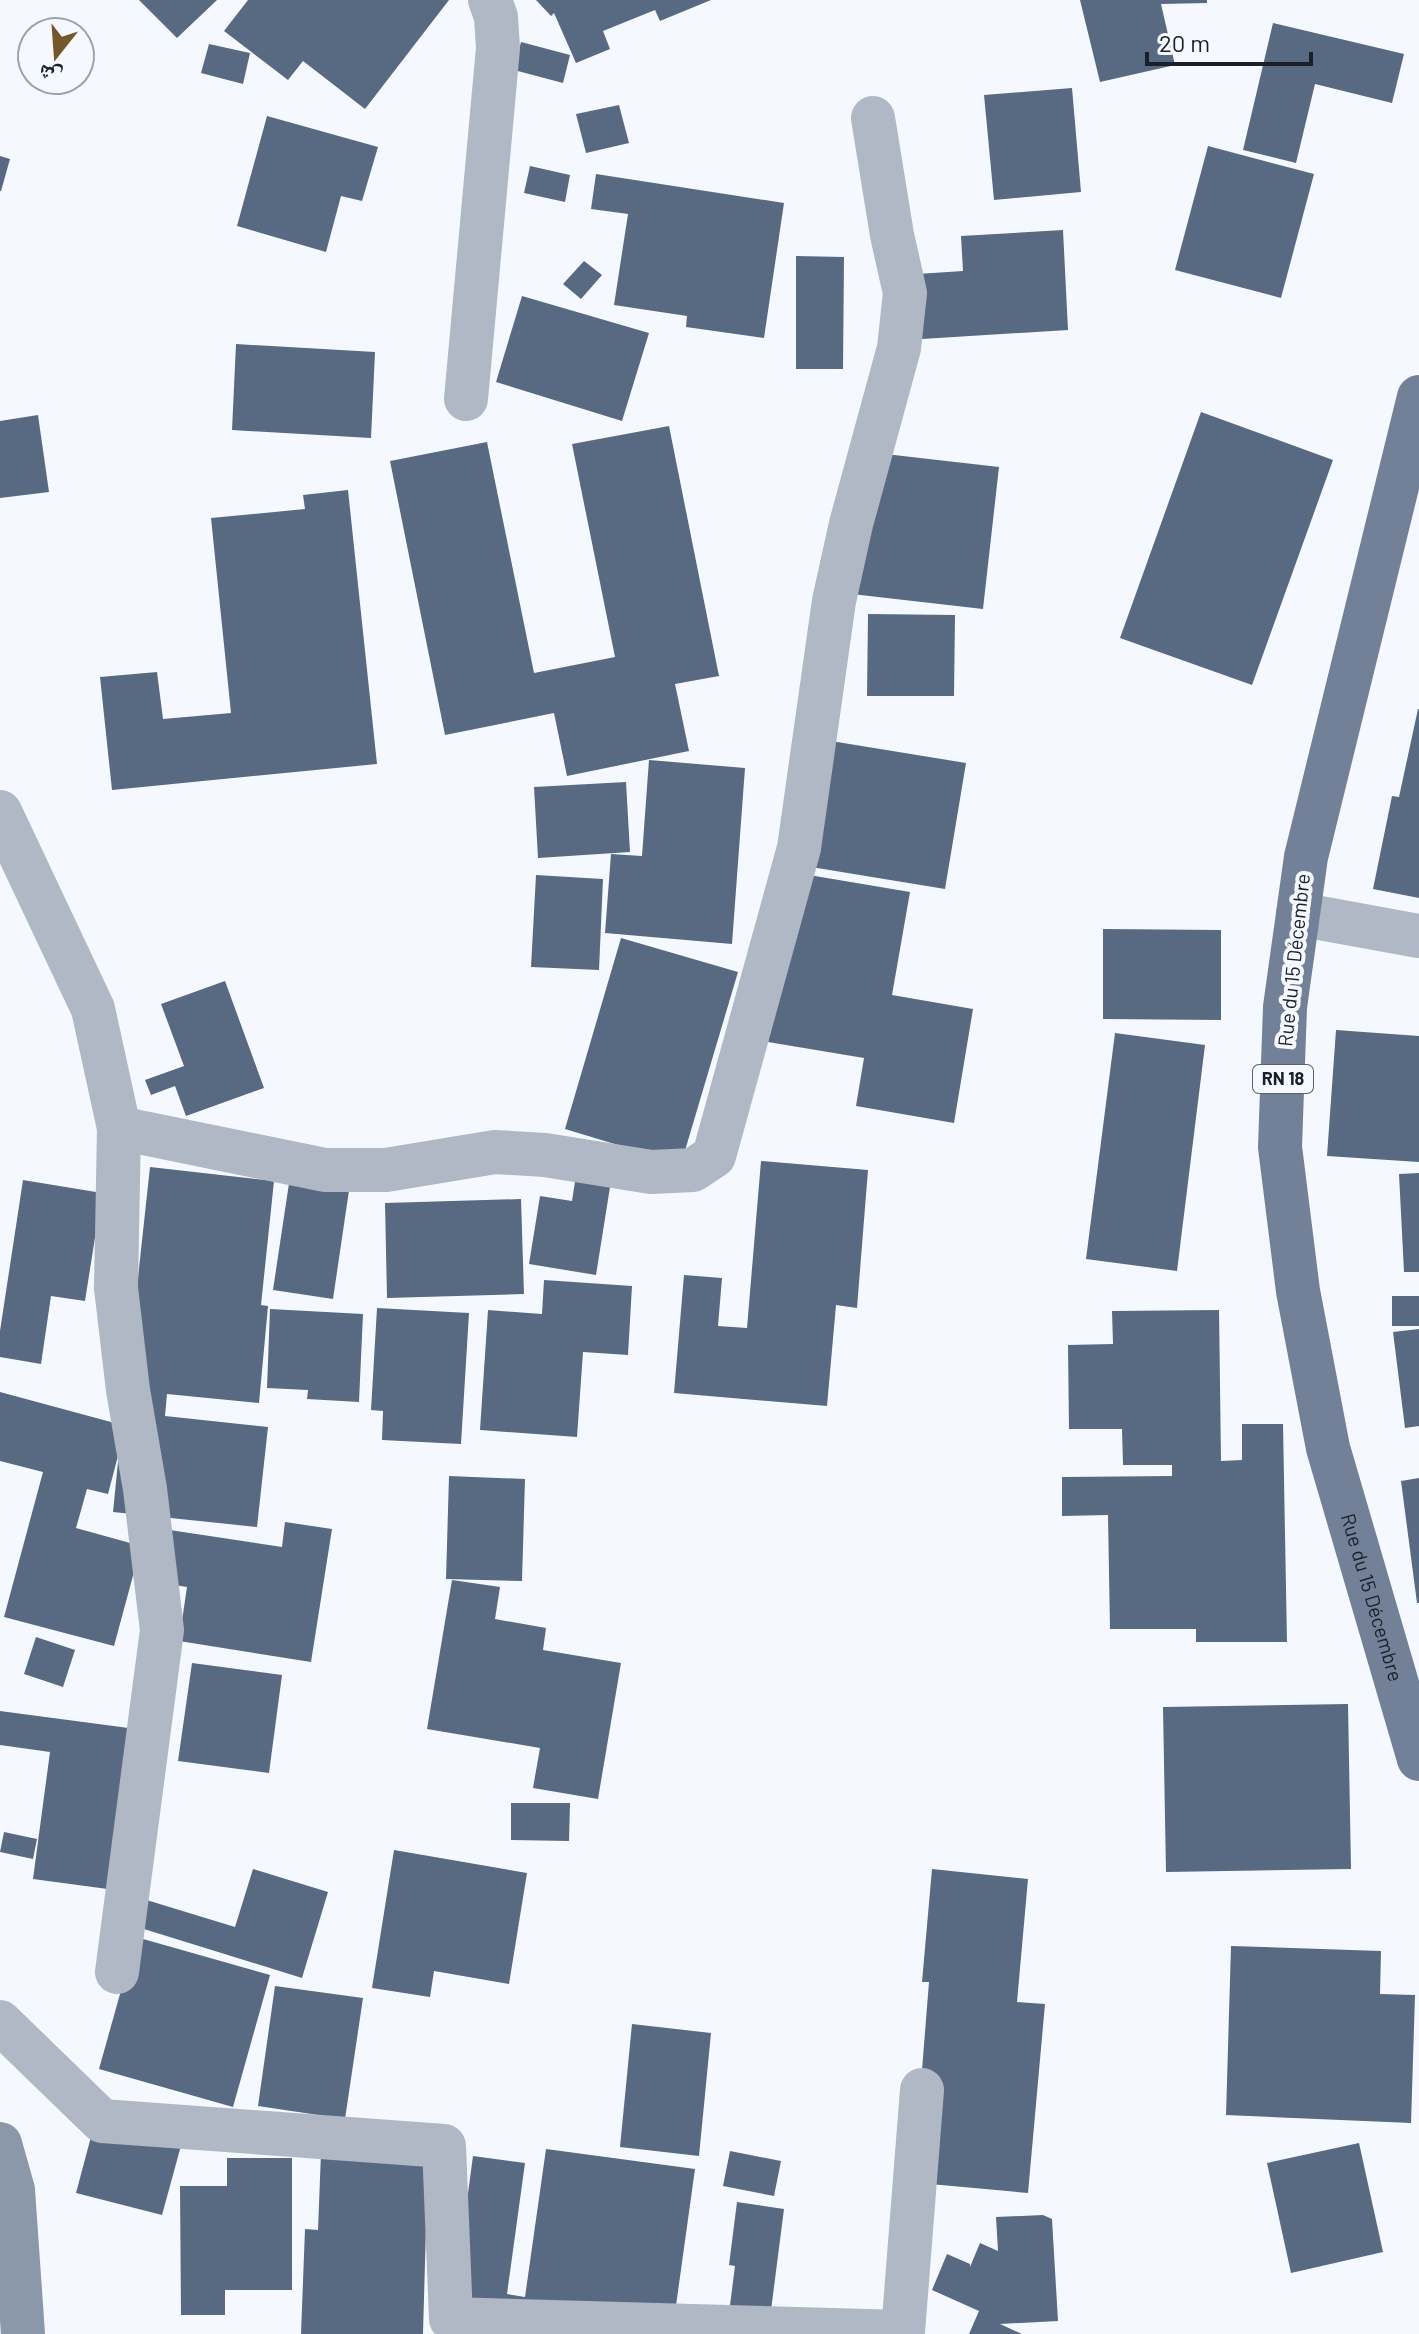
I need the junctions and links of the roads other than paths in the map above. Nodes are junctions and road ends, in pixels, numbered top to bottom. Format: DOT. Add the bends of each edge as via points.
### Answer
graph roads {
  1 [pos="490,0"];
  2 [pos="873,118"];
  3 [pos="1419,397"];
  4 [pos="466,399"];
  5 [pos="0,812"];
  6 [pos="1298,914"];
  7 [pos="1419,936"];
  8 [pos="119,1128"];
  9 [pos="1419,1759"];
  10 [pos="117,1972"];
  11 [pos="0,2022"];
  12 [pos="922,2090"];
  13 [pos="0,2144"];
  14 [pos="23,2334"];
  1 -- 4 [label="street" via="498,48"];
  2 -- 8 [label="street" via="905,293 899,348 834,601 799,848 714,1156 693,1170 679,1171 495,1152 386,1170 325,1170"];
  3 -- 6 [label="main road, Rue du 15 Décembre / RN 18" via="1306,857"];
  5 -- 8 [label="street" via="93,1009"];
  6 -- 7 [label="street"];
  6 -- 9 [label="main road, Rue du 15 Décembre / RN 18" via="1285,1007 1280,1147 1298,1291 1328,1448"];
  8 -- 10 [label="street" via="116,1288 162,1630"];
  11 -- 12 [label="street" via="102,2121 444,2146 451,2319 903,2332"];
  13 -- 14 [label="street" via="13,2190"];
}
